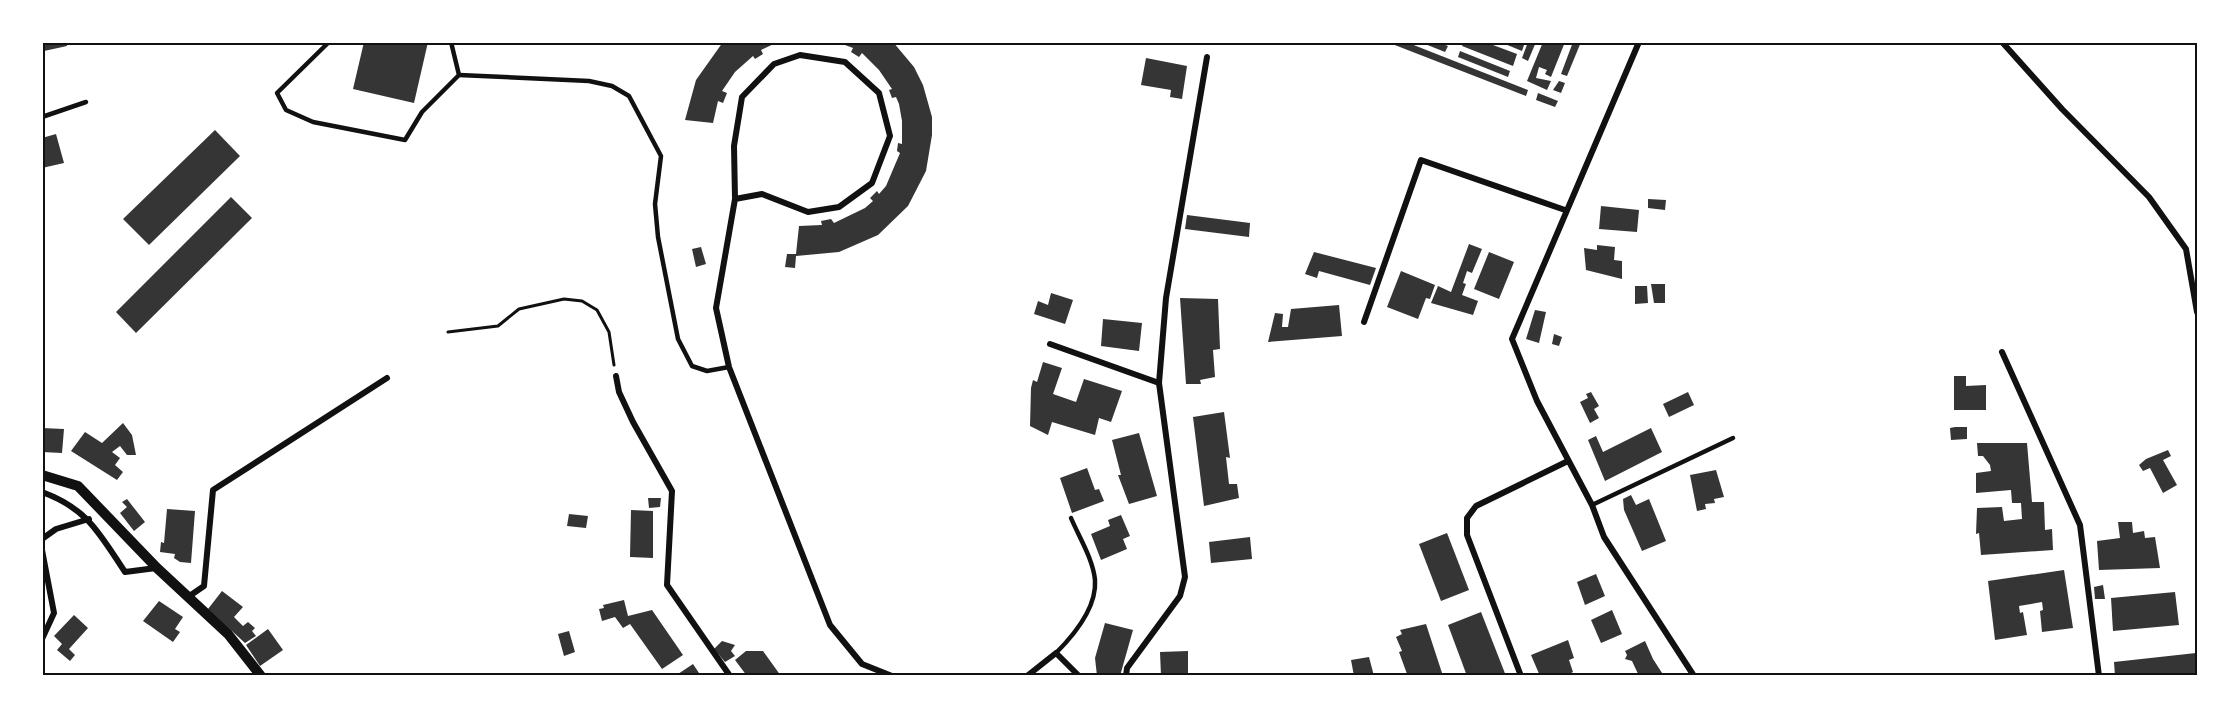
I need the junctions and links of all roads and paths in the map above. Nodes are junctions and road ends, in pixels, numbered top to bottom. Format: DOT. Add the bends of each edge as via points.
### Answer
graph roads {
  1 [pos="329,42"];
  2 [pos="451,42"];
  3 [pos="1639,42"];
  4 [pos="2002,42"];
  5 [pos="1207,57"];
  6 [pos="459,75"];
  7 [pos="86,102"];
  8 [pos="42,117"];
  9 [pos="735,200"];
  10 [pos="1565,210"];
  11 [pos="2197,312"];
  12 [pos="1364,322"];
  13 [pos="448,332"];
  14 [pos="1050,344"];
  15 [pos="2002,352"];
  16 [pos="729,367"];
  17 [pos="616,376"];
  18 [pos="387,378"];
  19 [pos="1160,383"];
  20 [pos="1733,438"];
  21 [pos="1568,461"];
  22 [pos="42,475"];
  23 [pos="42,492"];
  24 [pos="1592,505"];
  25 [pos="1071,518"];
  26 [pos="89,519"];
  27 [pos="42,539"];
  28 [pos="42,550"];
  29 [pos="157,568"];
  30 [pos="188,597"];
  31 [pos="42,639"];
  32 [pos="1056,653"];
  33 [pos="261,676"];
  34 [pos="730,676"];
  35 [pos="892,676"];
  36 [pos="1028,676"];
  37 [pos="1079,676"];
  38 [pos="1126,676"];
  39 [pos="1521,676"];
  40 [pos="1694,676"];
  41 [pos="2099,676"];
  1 -- 6 [label="lane" via="277,93 286,110 313,122 405,140 422,112"];
  2 -- 6 [label="lane"];
  3 -- 10 [label="street"];
  4 -- 11 [label="street" via="2149,197 2187,249"];
  5 -- 19 [label="street" via="1166,298"];
  6 -- 16 [label="lane" via="590,81 612,86 629,96 661,156 655,204 657,226 678,339 692,366 707,371"];
  7 -- 8 [label="lane"];
  9 -- 9 [label="street" via="734,146 742,97 774,64 800,55 845,62 879,93 890,136 872,183 839,207 808,212 762,194"];
  9 -- 16 [label="street" via="716,308"];
  10 -- 12 [label="street" via="1421,160"];
  10 -- 21 [label="street" via="1512,339 1537,401"];
  13 -- 17 [label="path" via="498,326 519,309 564,299 582,301 597,310 609,332"];
  14 -- 19 [label="street"];
  15 -- 41 [label="street" via="2080,525"];
  16 -- 35 [label="street" via="830,625 861,664"];
  17 -- 34 [label="street" via="633,422 672,491 667,585"];
  18 -- 30 [label="street" via="213,490 204,586"];
  19 -- 38 [label="street" via="1185,577 1180,596 1127,668"];
  20 -- 24 [label="lane"];
  21 -- 24 [label="street"];
  21 -- 39 [label="street" via="1476,506 1467,518 1467,535"];
  22 -- 29 [label="street" via="78,486"];
  23 -- 26 [label="street"];
  24 -- 40 [label="street" via="1604,537"];
  25 -- 32 [label="lane" via="1095,582 1076,633"];
  26 -- 27 [label="street" via="56,529"];
  26 -- 29 [label="street" via="125,572"];
  28 -- 31 [label="street" via="54,613"];
  29 -- 30 [label="street"];
  30 -- 33 [label="street" via="228,634"];
  32 -- 36 [label="street"];
  32 -- 37 [label="street"];
}
